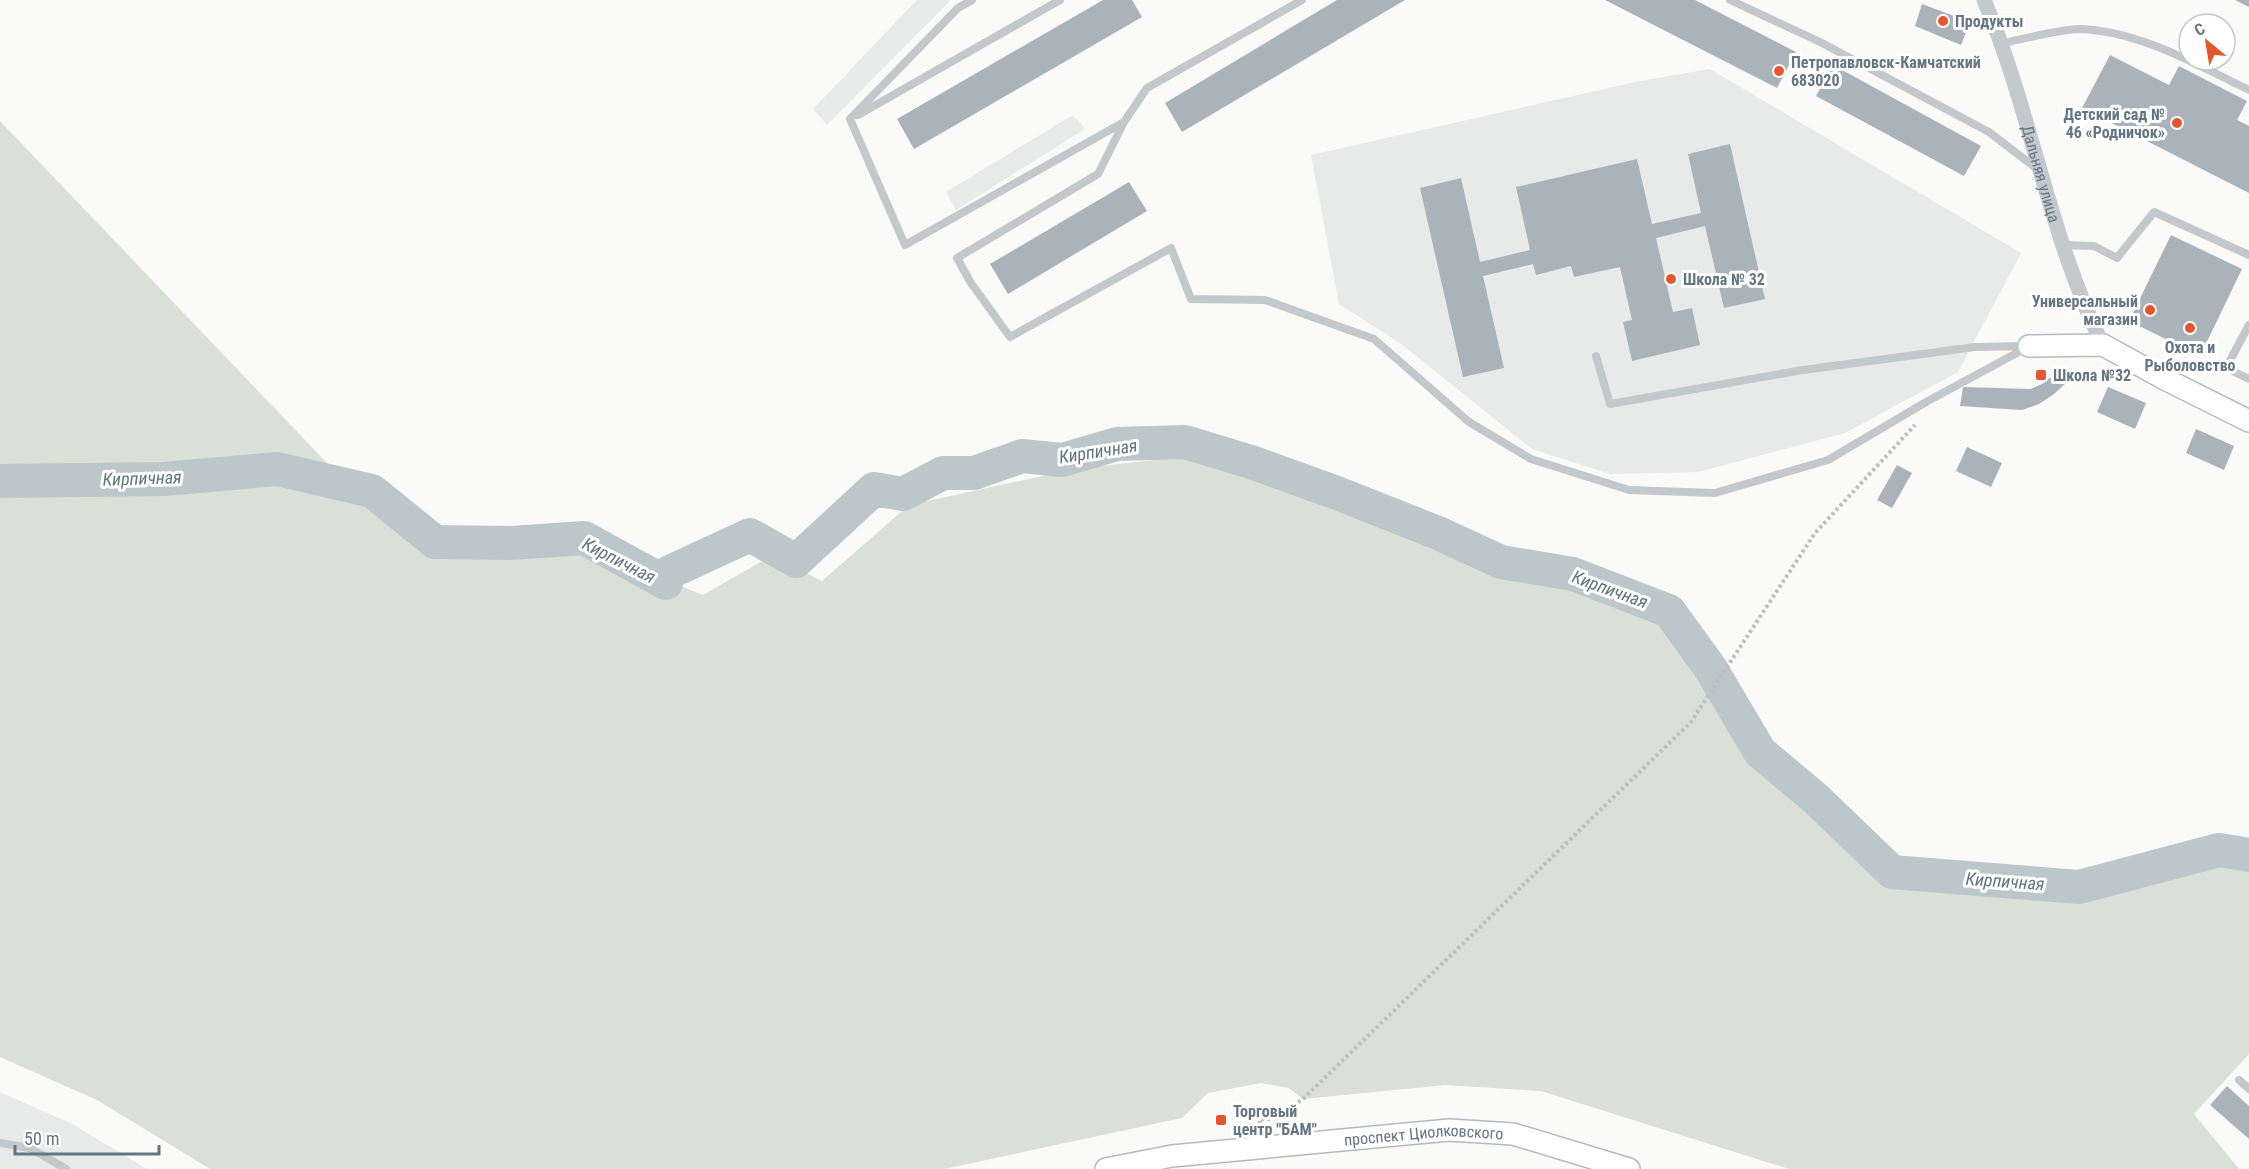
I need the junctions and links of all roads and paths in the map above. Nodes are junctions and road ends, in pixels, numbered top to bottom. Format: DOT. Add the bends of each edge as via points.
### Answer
graph roads {
  1 [pos="972,0"];
  2 [pos="1060,0"];
  3 [pos="1302,0"];
  4 [pos="1731,0"];
  5 [pos="1984,0"];
  6 [pos="2002,43"];
  7 [pos="2249,90"];
  8 [pos="850,119"];
  9 [pos="1124,122"];
  10 [pos="2040,170"];
  11 [pos="2061,244"];
  12 [pos="2249,255"];
  13 [pos="2249,325"];
  14 [pos="2103,345"];
  15 [pos="2029,346"];
  16 [pos="1596,357"];
  17 [pos="2249,379"];
  18 [pos="1923,416"];
  19 [pos="2249,421"];
  20 [pos="2239,1080"];
  21 [pos="2249,1089"];
  22 [pos="1303,1099"];
  23 [pos="0,1143"];
  24 [pos="66,1169"];
  25 [pos="1106,1169"];
  26 [pos="1629,1169"];
  1 -- 8 [label="lane" via="958,8"];
  2 -- 8 [label="lane"];
  3 -- 9 [label="lane" via="1148,88"];
  4 -- 10 [label="lane" via="1820,42 1989,132"];
  5 -- 6 [label="street, Дальняя улица"];
  6 -- 7 [label="lane" via="2079,29 2125,36"];
  6 -- 10 [label="street, Дальняя улица"];
  8 -- 9 [label="lane" via="905,245"];
  9 -- 15 [label="lane" via="1098,174 957,258 1010,337 1171,248 1191,299 1265,300 1374,339 1469,422 1530,459 1629,490 1715,493 1828,460"];
  10 -- 11 [label="street, Дальняя улица"];
  11 -- 12 [label="lane" via="2094,246 2118,258 2154,212"];
  11 -- 14 [label="street, Дальняя улица" via="2084,308"];
  13 -- 17 [label="lane" via="2226,368"];
  14 -- 15 [label="main road"];
  14 -- 19 [label="main road"];
  15 -- 16 [label="lane" via="1975,347 1803,370 1610,404"];
  18 -- 22 [label="path" via="1815,533 1691,722"];
  20 -- 21 [label="lane"];
  23 -- 24 [label="lane" via="30,1148"];
  25 -- 26 [label="main road, проспект Циолковского" via="1172,1156 1449,1130 1513,1134"];
}
